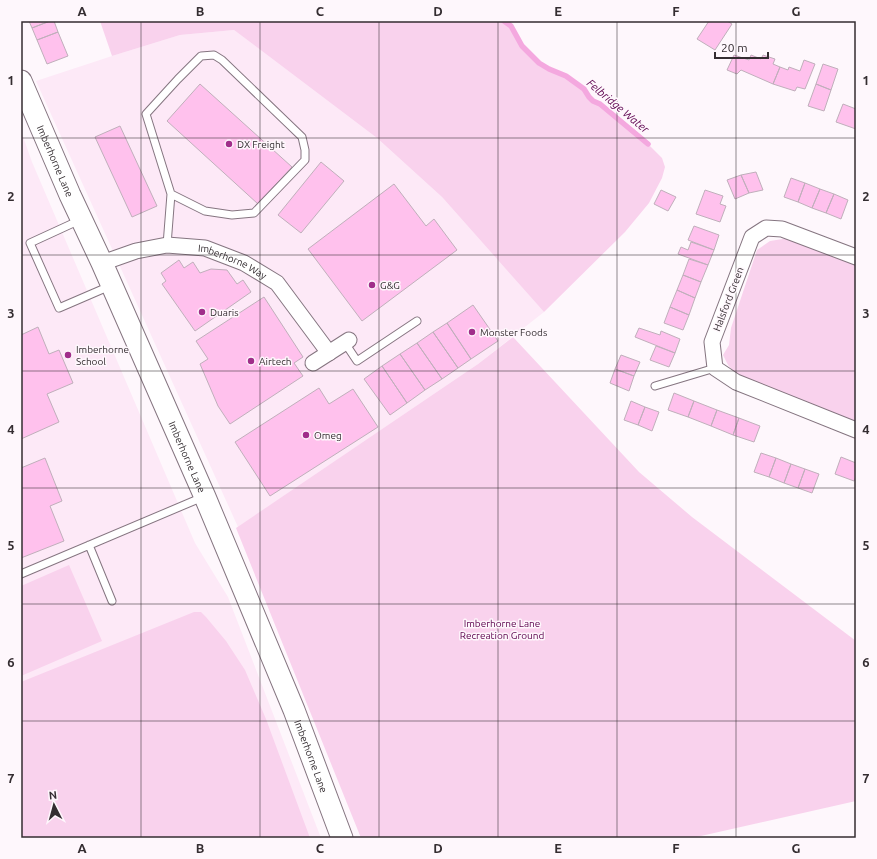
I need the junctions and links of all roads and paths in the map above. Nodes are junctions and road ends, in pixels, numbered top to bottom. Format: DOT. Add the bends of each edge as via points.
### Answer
graph roads {
  1 [pos="21,81"];
  2 [pos="171,194"];
  3 [pos="81,219"];
  4 [pos="167,245"];
  5 [pos="856,257"];
  6 [pos="102,263"];
  7 [pos="112,285"];
  8 [pos="418,321"];
  9 [pos="347,342"];
  10 [pos="329,353"];
  11 [pos="313,363"];
  12 [pos="715,368"];
  13 [pos="655,386"];
  14 [pos="856,430"];
  15 [pos="205,497"];
  16 [pos="88,545"];
  17 [pos="21,574"];
  18 [pos="112,601"];
  19 [pos="342,838"];
  1 -- 3 [label="street, Imberhorne Lane"];
  2 -- 2 [label="lane" via="205,211 232,215 254,213 305,160 302,137 214,55 201,56 146,114"];
  2 -- 4 [label="lane"];
  3 -- 6 [label="street, Imberhorne Lane"];
  3 -- 7 [label="lane" via="30,243 59,308"];
  4 -- 6 [label="street, Imberhorne Way" via="136,251"];
  4 -- 10 [label="street, Imberhorne Way" via="205,248 244,263 277,283"];
  5 -- 12 [label="street, Halsford Green" via="782,229 766,228 752,237 712,342"];
  6 -- 7 [label="street, Imberhorne Lane"];
  7 -- 15 [label="street, Imberhorne Lane"];
  8 -- 9 [label="lane" via="357,361"];
  9 -- 10 [label="street"];
  10 -- 11 [label="street"];
  12 -- 13 [label="lane"];
  12 -- 14 [label="street" via="736,382"];
  15 -- 16 [label="lane"];
  15 -- 19 [label="street, Imberhorne Lane" via="294,710"];
  16 -- 17 [label="lane"];
  16 -- 18 [label="lane"];
}
